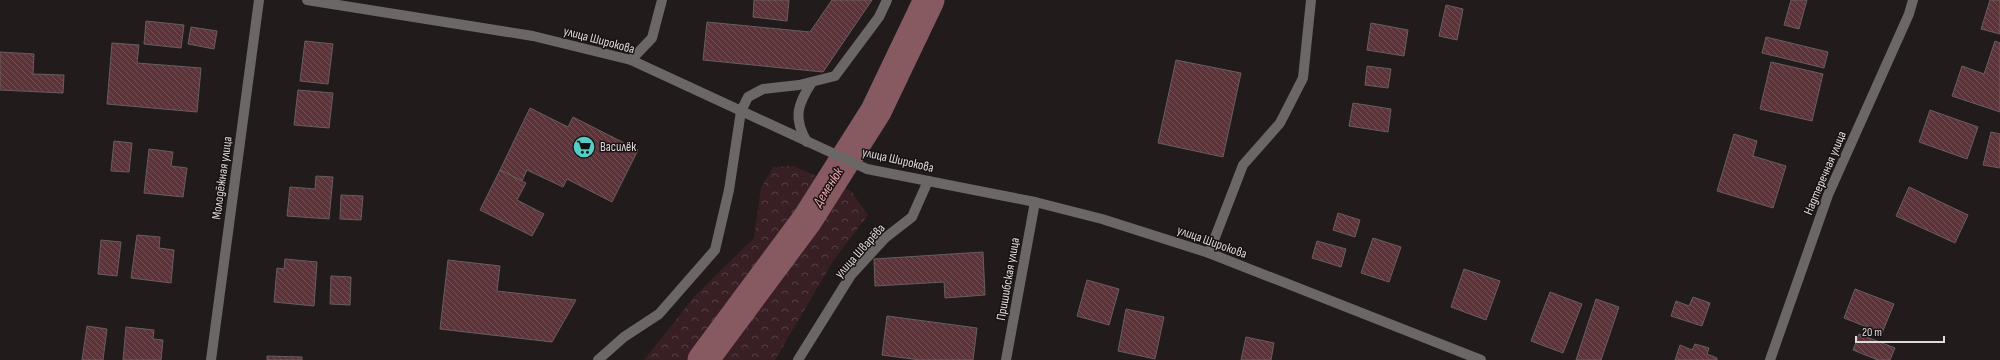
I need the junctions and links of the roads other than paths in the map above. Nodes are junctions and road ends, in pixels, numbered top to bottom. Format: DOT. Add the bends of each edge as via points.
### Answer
graph roads {
  1 [pos="259,0"];
  2 [pos="307,0"];
  3 [pos="662,0"];
  4 [pos="887,0"];
  5 [pos="1311,0"];
  6 [pos="1913,0"];
  7 [pos="631,60"];
  8 [pos="812,82"];
  9 [pos="741,111"];
  10 [pos="807,142"];
  11 [pos="928,181"];
  12 [pos="1035,202"];
  13 [pos="1209,253"];
  14 [pos="211,360"];
  15 [pos="598,360"];
  16 [pos="798,360"];
  17 [pos="1006,360"];
  18 [pos="1481,360"];
  19 [pos="1770,360"];
  1 -- 14 [label="street, Молодёжная улица"];
  2 -- 7 [label="street, улица Широкова" via="533,36"];
  3 -- 7 [label="street" via="652,38"];
  4 -- 8 [label="street" via="879,17 835,76"];
  5 -- 13 [label="street" via="1303,78 1280,123 1243,165"];
  6 -- 19 [label="street, Надтеречная улица" via="1828,196"];
  7 -- 9 [label="street, улица Широкова"];
  8 -- 9 [label="street" via="763,89 748,97"];
  8 -- 10 [label="street" via="802,98 799,117 800,128"];
  9 -- 10 [label="street, улица Широкова"];
  9 -- 15 [label="street" via="729,190 715,250 659,314 624,337"];
  10 -- 11 [label="street, улица Широкова" via="867,169"];
  11 -- 12 [label="street, улица Широкова"];
  11 -- 16 [label="street, улица Шварёва" via="912,217 885,238 852,275"];
  12 -- 13 [label="street, улица Широкова" via="1102,219"];
  12 -- 17 [label="street, Пришибская улица"];
  13 -- 18 [label="street, улица Широкова"];
}
